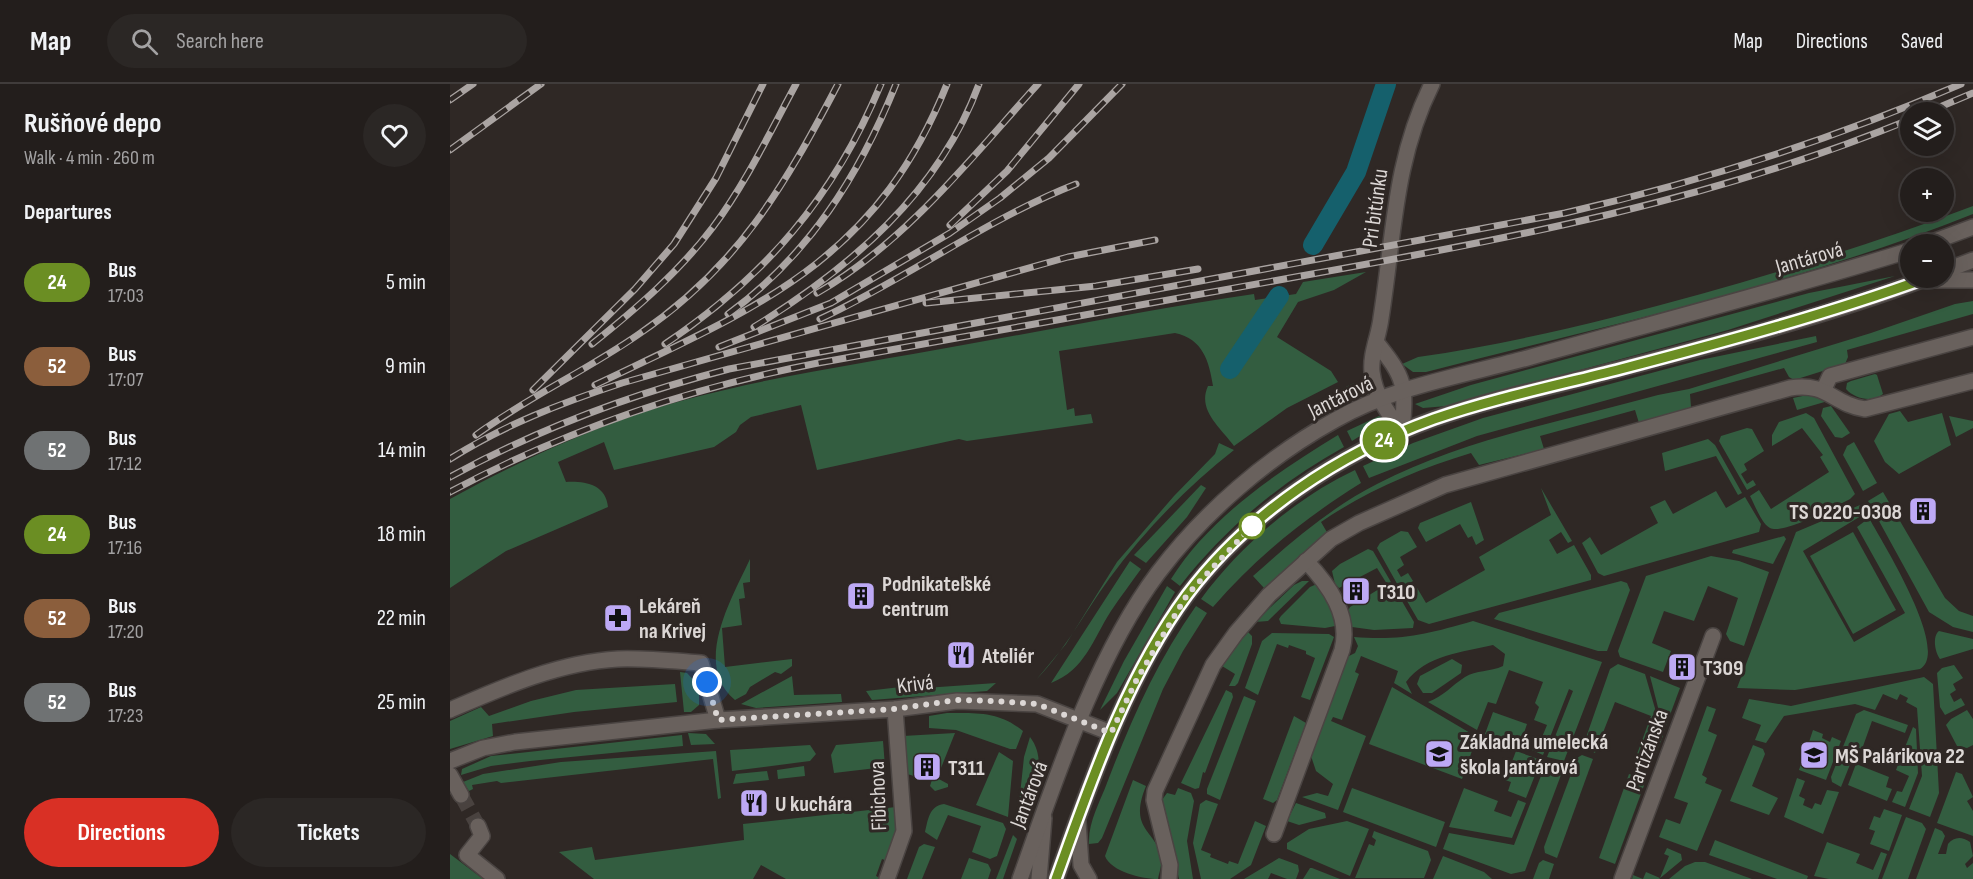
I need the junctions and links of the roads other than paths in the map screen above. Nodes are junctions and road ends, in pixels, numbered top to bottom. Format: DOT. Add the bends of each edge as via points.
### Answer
graph roads {
  1 [pos="1432,84"];
  2 [pos="1973,227"];
  3 [pos="1954,234"];
  4 [pos="1900,253"];
  5 [pos="1973,260"];
  6 [pos="1954,267"];
  7 [pos="1954,280"];
  8 [pos="1973,280"];
  9 [pos="1900,286"];
  10 [pos="1973,337"];
  11 [pos="1376,342"];
  12 [pos="1973,381"];
  13 [pos="1824,389"];
  14 [pos="1406,392"];
  15 [pos="1379,400"];
  16 [pos="1402,432"];
  17 [pos="1306,561"];
  18 [pos="1713,636"];
  19 [pos="895,709"];
  20 [pos="450,710"];
  21 [pos="1080,719"];
  22 [pos="718,720"];
  23 [pos="1111,733"];
  24 [pos="450,761"];
  25 [pos="450,775"];
  26 [pos="461,795"];
  27 [pos="1045,812"];
  28 [pos="1078,819"];
  29 [pos="480,831"];
  30 [pos="1274,834"];
  31 [pos="497,879"];
  32 [pos="887,879"];
  33 [pos="1020,879"];
  34 [pos="1039,879"];
  35 [pos="1056,879"];
  36 [pos="1089,879"];
  37 [pos="1169,879"];
  38 [pos="1622,879"];
  1 -- 11 [label="street, Pri bitúnku" via="1419,110 1402,164"];
  2 -- 3 [label="street"];
  4 -- 14 [label="street, Jantárová"];
  5 -- 6 [label="street"];
  7 -- 8 [label="street"];
  9 -- 16 [label="street" via="1734,339 1474,407"];
  10 -- 13 [label="street" via="1830,376"];
  11 -- 14 [label="street" via="1393,364"];
  11 -- 15 [label="street, Pri bitúnku" via="1372,372"];
  12 -- 13 [label="street" via="1873,409 1847,404"];
  13 -- 17 [label="street" via="1790,388 1445,485 1352,527"];
  14 -- 15 [label="street, Jantárová"];
  14 -- 16 [label="street"];
  15 -- 16 [label="street, Pri bitúnku"];
  15 -- 21 [label="street, Jantárová" via="1335,419 1288,450 1249,479 1190,536 1157,574"];
  16 -- 23 [label="street" via="1352,454 1306,484 1266,514 1216,562 1187,595 1158,642"];
  17 -- 30 [label="street" via="1320,575 1335,601 1346,631"];
  17 -- 37 [label="street" via="1249,616 1216,662 1158,781 1154,800 1170,865"];
  18 -- 38 [label="street, Partizánska"];
  19 -- 21 [label="street, Krivá" via="957,700 995,701 1037,704"];
  19 -- 22 [label="street, Krivá"];
  19 -- 32 [label="street, Fibichova" via="904,831"];
  20 -- 22 [label="street" via="536,675 616,659 652,659 701,663"];
  21 -- 23 [label="street, Krivá"];
  21 -- 27 [label="street, Jantárová"];
  22 -- 24 [label="street, Krivá" via="515,742 483,748"];
  23 -- 28 [label="street"];
  25 -- 26 [label="street"];
  27 -- 33 [label="street, Jantárová"];
  27 -- 34 [label="street"];
  28 -- 35 [label="street"];
  28 -- 36 [label="street" via="1081,865"];
  29 -- 31 [label="street" via="467,855"];
}
